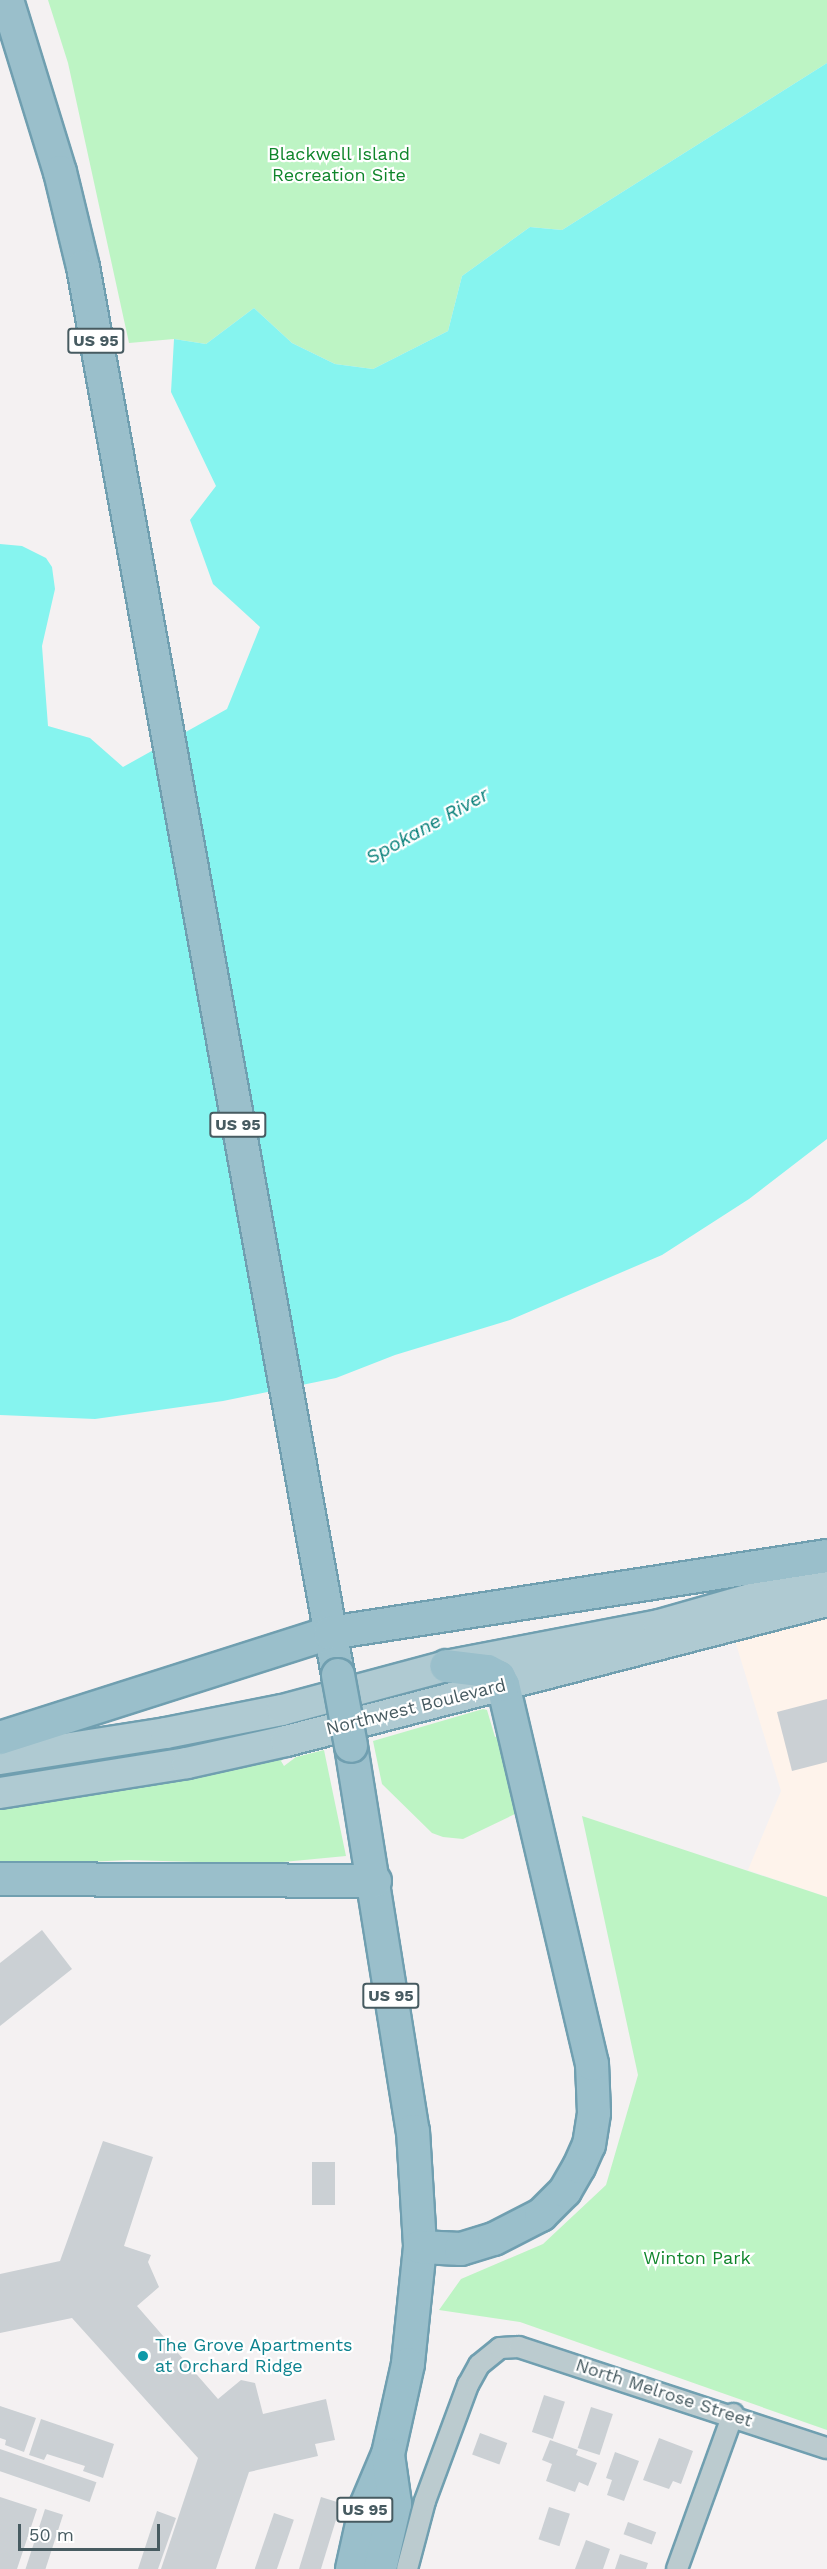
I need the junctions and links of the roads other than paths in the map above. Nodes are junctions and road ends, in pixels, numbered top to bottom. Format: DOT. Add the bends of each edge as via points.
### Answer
graph roads {
  1 [pos="7,0"];
  2 [pos="827,1556"];
  3 [pos="827,1577"];
  4 [pos="827,1601"];
  5 [pos="330,1633"];
  6 [pos="446,1666"];
  7 [pos="503,1685"];
  8 [pos="0,1738"];
  9 [pos="0,1759"];
  10 [pos="0,1793"];
  11 [pos="0,1879"];
  12 [pos="375,1881"];
  13 [pos="420,2247"];
  14 [pos="733,2414"];
  15 [pos="827,2448"];
  16 [pos="388,2454"];
  17 [pos="352,2569"];
  18 [pos="380,2569"];
  19 [pos="407,2569"];
  20 [pos="677,2569"];
  1 -- 5 [label="highway, US 95" via="60,172 83,267"];
  2 -- 5 [label="highway"];
  3 -- 6 [label="main road, Northwest Boulevard" via="659,1625"];
  4 -- 7 [label="main road, Northwest Boulevard"];
  5 -- 8 [label="highway"];
  5 -- 12 [label="highway, US 95, bridge"];
  6 -- 7 [label="highway" via="487,1671 499,1677"];
  6 -- 9 [label="main road, Northwest Boulevard" via="201,1726"];
  7 -- 10 [label="main road, Northwest Boulevard" via="187,1763"];
  7 -- 13 [label="highway" via="592,2064 594,2113 589,2145 579,2167 565,2191 541,2215 494,2239 461,2249"];
  11 -- 12 [label="highway"];
  12 -- 13 [label="highway, US 95" via="413,2131"];
  13 -- 16 [label="highway, US 95" via="408,2364"];
  14 -- 15 [label="street, North Melrose Street"];
  14 -- 19 [label="street, North Melrose Street" via="519,2347 500,2348 479,2365 468,2385 425,2501"];
  14 -- 20 [label="street"];
  16 -- 17 [label="highway, US 95" via="366,2506"];
  16 -- 18 [label="highway, US 95" via="394,2504"];
}
